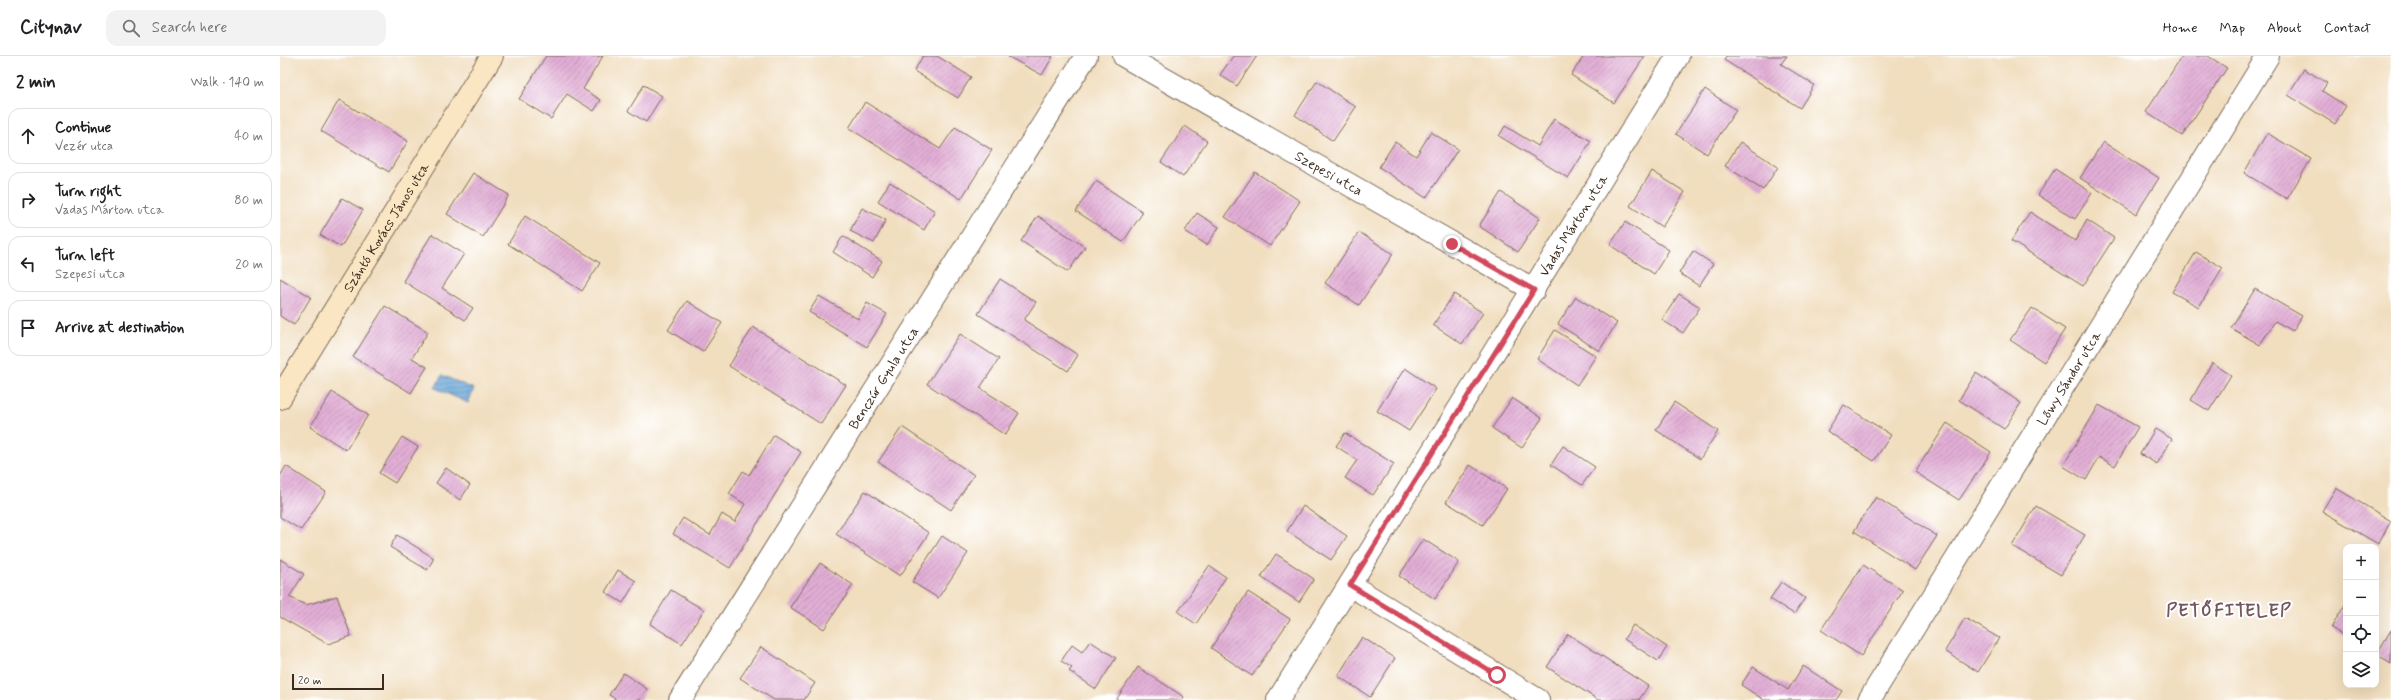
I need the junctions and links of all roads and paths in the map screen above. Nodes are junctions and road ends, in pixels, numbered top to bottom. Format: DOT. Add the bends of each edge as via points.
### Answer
graph roads {
  1 [pos="492,56"];
  2 [pos="1086,56"];
  3 [pos="1124,56"];
  4 [pos="1678,56"];
  5 [pos="2268,56"];
  6 [pos="1534,290"];
  7 [pos="280,398"];
  8 [pos="1350,585"];
  9 [pos="680,700"];
  10 [pos="1278,700"];
  11 [pos="1538,700"];
  12 [pos="1869,700"];
  1 -- 7 [label="street, Szántó Kovács János utca"];
  2 -- 9 [label="street, Benczúr Gyula utca"];
  3 -- 6 [label="street, Szepesi utca"];
  4 -- 6 [label="street, Vadas Márton utca"];
  5 -- 12 [label="street, Lőwy Sándor utca"];
  6 -- 8 [label="street, Vadas Márton utca"];
  8 -- 10 [label="street, Vadas Márton utca"];
  8 -- 11 [label="street"];
}
